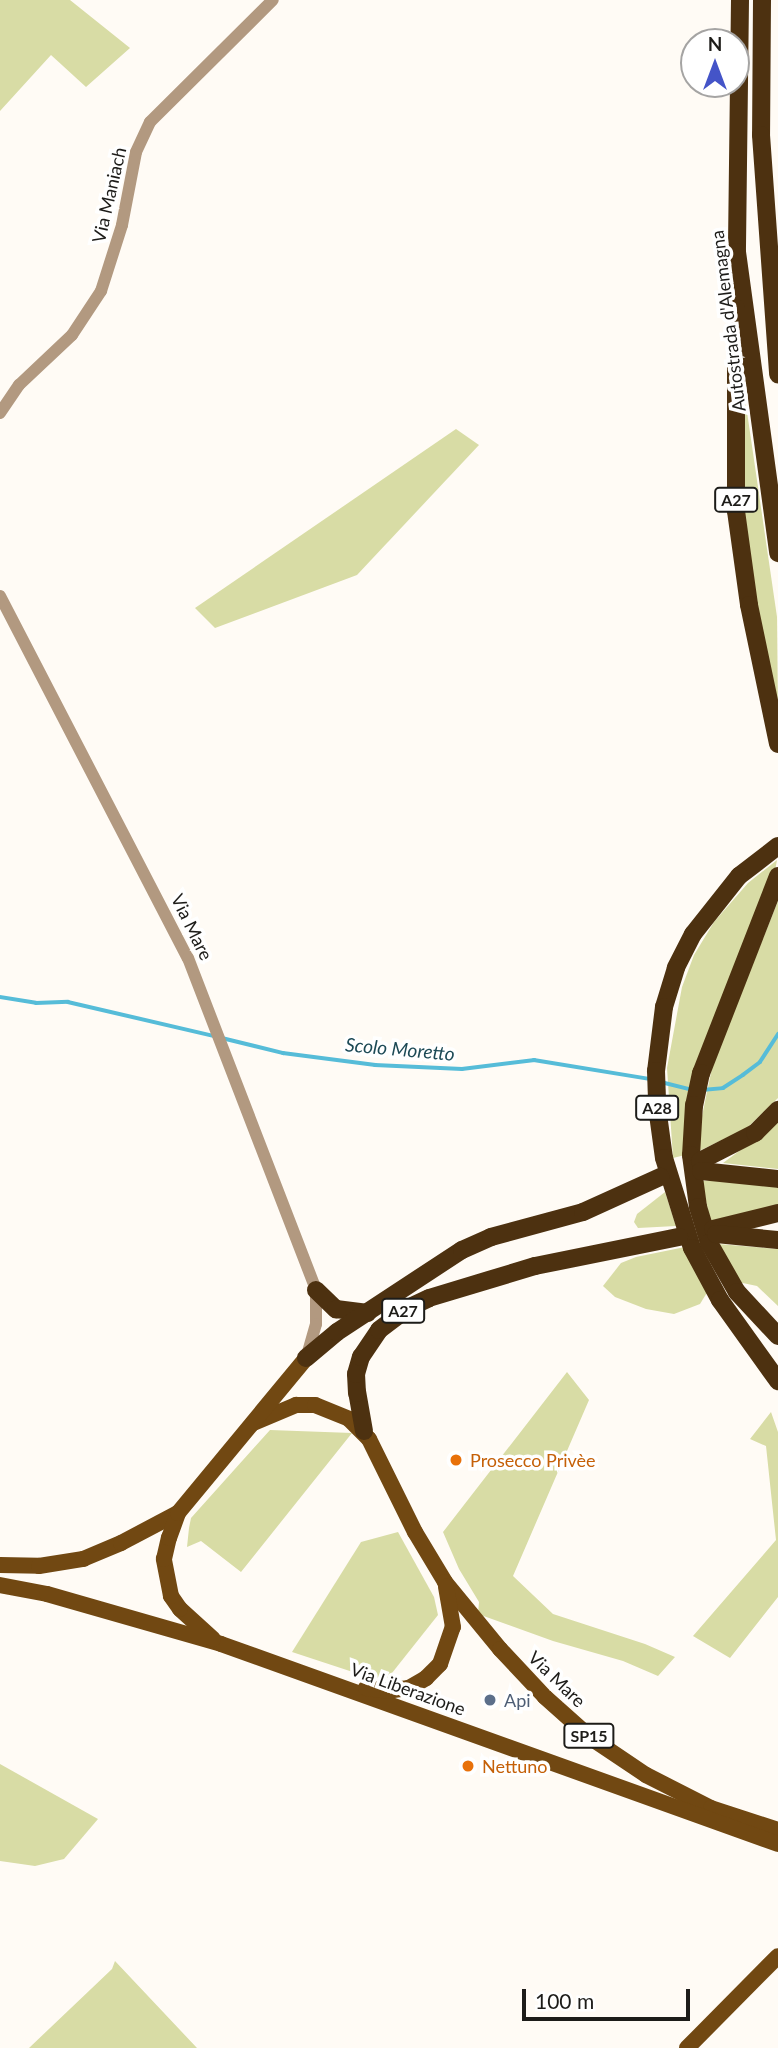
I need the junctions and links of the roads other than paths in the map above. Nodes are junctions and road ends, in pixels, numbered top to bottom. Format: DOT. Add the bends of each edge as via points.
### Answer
graph roads {
  1 [pos="273,0"];
  2 [pos="740,0"];
  3 [pos="762,0"];
  4 [pos="737,252"];
  5 [pos="771,252"];
  6 [pos="778,292"];
  7 [pos="778,374"];
  8 [pos="0,413"];
  9 [pos="778,553"];
  10 [pos="0,596"];
  11 [pos="778,744"];
  12 [pos="778,846"];
  13 [pos="778,876"];
  14 [pos="778,1110"];
  15 [pos="683,1169"];
  16 [pos="778,1179"];
  17 [pos="778,1213"];
  18 [pos="679,1237"];
  19 [pos="778,1240"];
  20 [pos="316,1290"];
  21 [pos="368,1313"];
  22 [pos="778,1336"];
  23 [pos="306,1358"];
  24 [pos="778,1381"];
  25 [pos="253,1423"];
  26 [pos="364,1431"];
  27 [pos="178,1513"];
  28 [pos="0,1565"];
  29 [pos="445,1582"];
  30 [pos="0,1585"];
  31 [pos="221,1644"];
  32 [pos="345,1686"];
  33 [pos="776,1841"];
  34 [pos="778,1956"];
  35 [pos="687,2048"];
  1 -- 8 [label="street, Via Maniach" via="150,122 136,152 122,225 102,291 72,335 19,386"];
  2 -- 4 [label="highway, Autostrada d'Alemagna / A27"];
  3 -- 5 [label="highway" via="761,135"];
  4 -- 9 [label="highway, Autostrada d'Alemagna / A27"];
  4 -- 11 [label="highway, A27" via="736,511 749,605"];
  5 -- 6 [label="highway"];
  5 -- 7 [label="highway"];
  10 -- 20 [label="street, Via Mare" via="179,937"];
  12 -- 24 [label="highway, A28" via="739,876 693,933 664,1007 656,1071 664,1158 692,1248 720,1300"];
  13 -- 22 [label="highway, A28" via="713,1038 694,1105 691,1156 698,1208 709,1243 737,1292"];
  14 -- 15 [label="highway" via="755,1133"];
  15 -- 16 [label="highway"];
  15 -- 21 [label="highway, A27" via="592,1209 462,1250"];
  17 -- 19 [label="highway" via="715,1232"];
  18 -- 26 [label="highway, A27" via="535,1266 408,1308 379,1330 361,1357 356,1374"];
  20 -- 21 [label="highway" via="336,1309"];
  20 -- 23 [label="street" via="316,1324"];
  21 -- 23 [label="highway"];
  23 -- 25 [label="main road"];
  25 -- 26 [label="main road, Via Mare / SP15" via="296,1405 315,1405 332,1410"];
  25 -- 27 [label="main road, Via Liberazione / SP15"];
  26 -- 29 [label="main road, Via Mare / SP15"];
  27 -- 28 [label="main road, Via Liberazione / SP15" via="83,1559 59,1565"];
  27 -- 31 [label="main road, Via Liberazione / SP15" via="163,1559 168,1587 180,1609"];
  29 -- 32 [label="main road, Via Mare / SP15" via="452,1636 433,1672 418,1684 398,1690"];
  29 -- 33 [label="main road, Via Mare / SP15" via="500,1649 591,1738 646,1775"];
  30 -- 31 [label="main road, Via Liberazione / SP15"];
  31 -- 32 [label="main road, Via Liberazione / SP15"];
  32 -- 33 [label="main road, Via Liberazione / SP15"];
  34 -- 35 [label="main road"];
}
